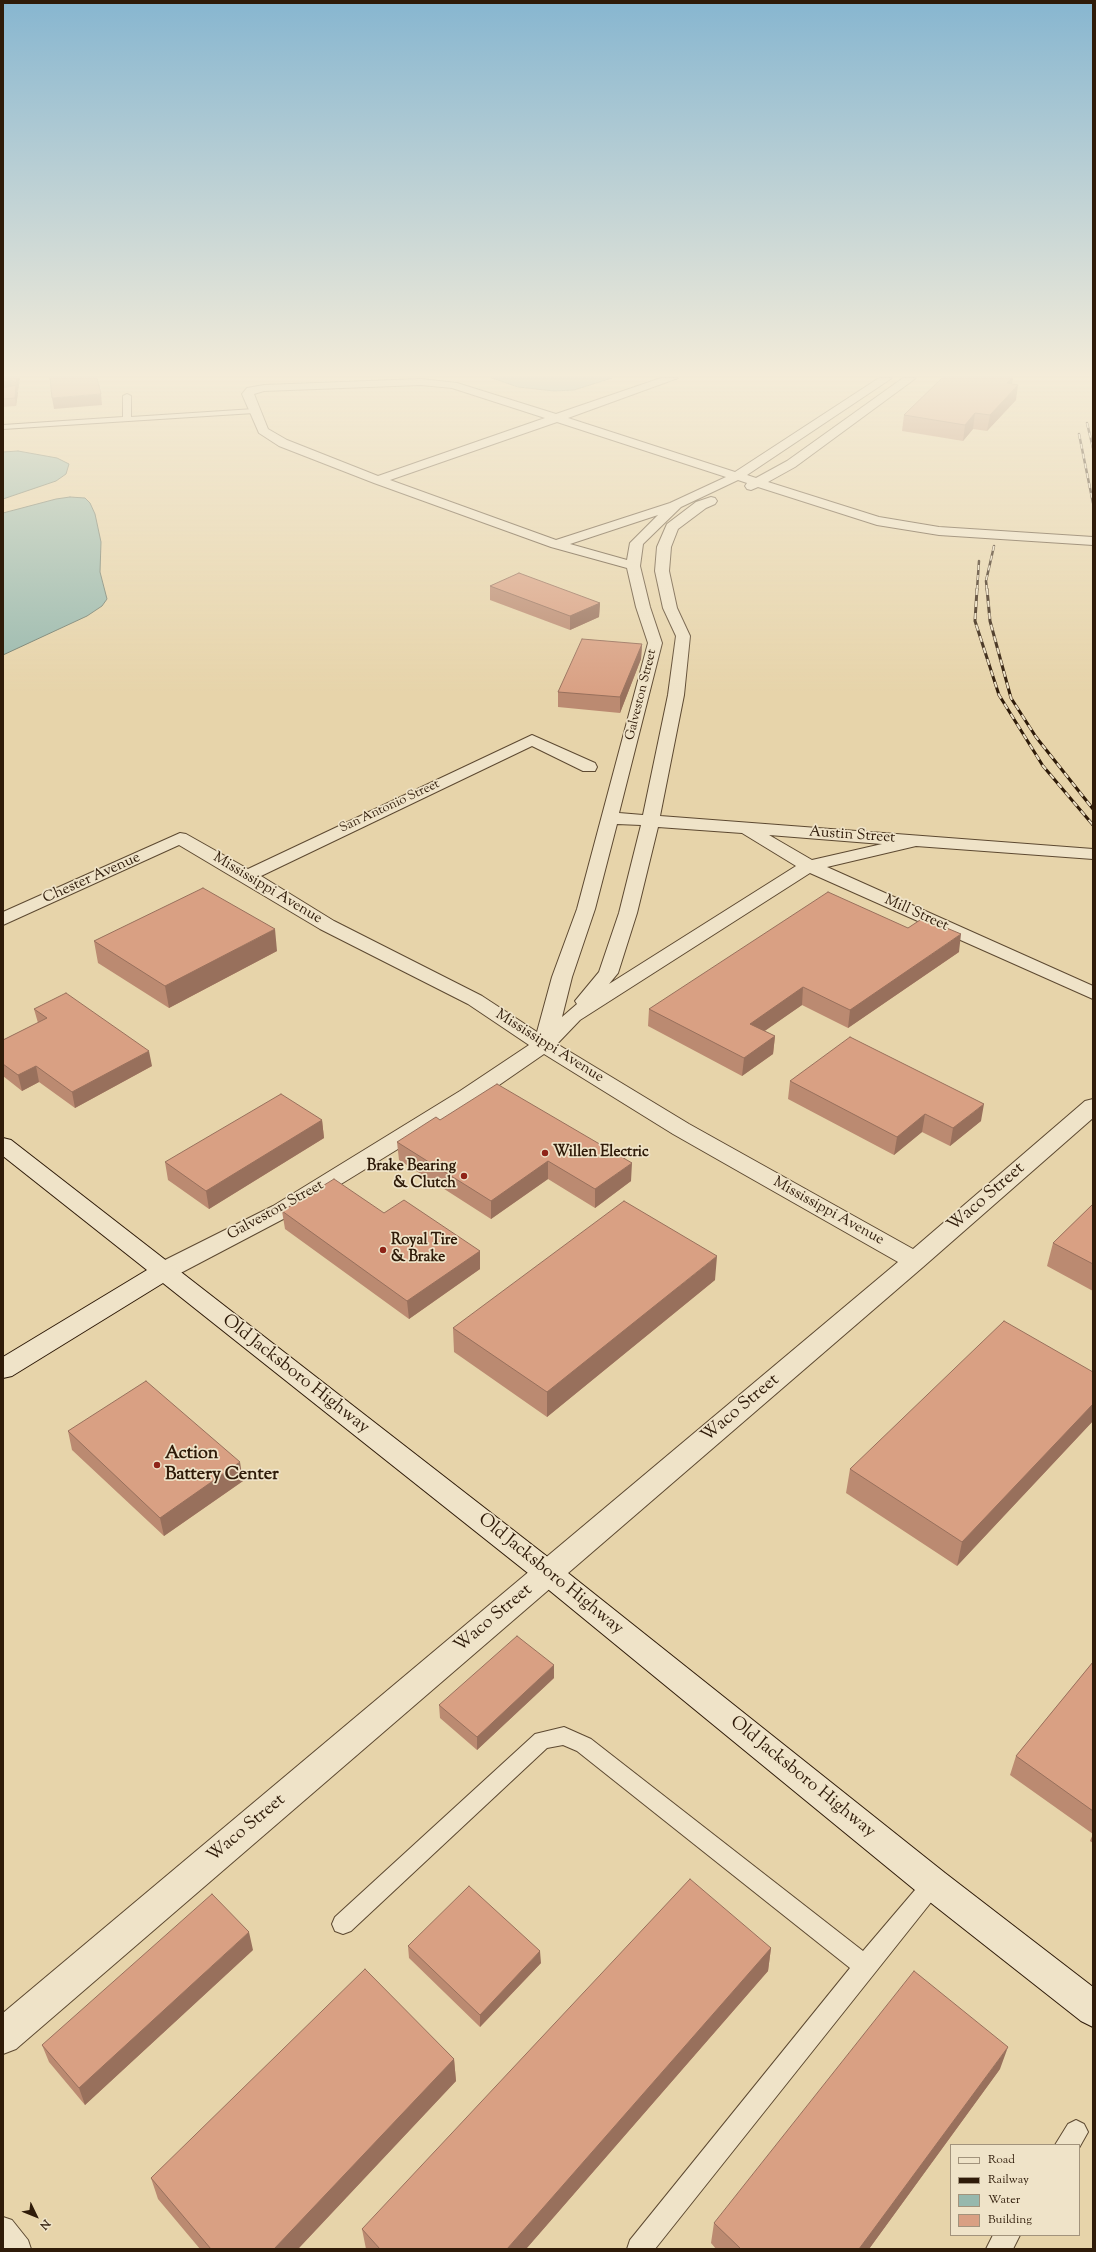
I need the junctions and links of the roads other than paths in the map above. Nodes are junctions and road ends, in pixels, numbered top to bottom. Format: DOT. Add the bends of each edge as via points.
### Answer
graph roads {
  1 [pos="387,483"];
  2 [pos="722,483"];
  3 [pos="758,483"];
  4 [pos="676,504"];
  5 [pos="1093,541"];
  6 [pos="556,544"];
  7 [pos="633,566"];
  8 [pos="589,767"];
  9 [pos="611,818"];
  10 [pos="651,820"];
  11 [pos="744,828"];
  12 [pos="180,838"];
  13 [pos="915,841"];
  14 [pos="1093,854"];
  15 [pos="809,866"];
  16 [pos="247,876"];
  17 [pos="3,919"];
  18 [pos="1093,993"];
  19 [pos="573,1016"];
  20 [pos="544,1044"];
  21 [pos="1093,1106"];
  22 [pos="3,1146"];
  23 [pos="915,1261"];
  24 [pos="164,1271"];
  25 [pos="3,1369"];
  26 [pos="548,1573"];
  27 [pos="933,1884"];
  28 [pos="343,1924"];
  29 [pos="865,1966"];
  30 [pos="1093,2009"];
  31 [pos="3,2036"];
  32 [pos="3,2230"];
  33 [pos="1007,2236"];
  34 [pos="19,2249"];
  35 [pos="639,2249"];
  36 [pos="998,2249"];
  1 -- 6 [label="street"];
  2 -- 4 [label="street, Galveston Street"];
  3 -- 5 [label="street" via="876,521 902,526 939,531"];
  3 -- 10 [label="street, Galveston Street" via="702,505 672,527 664,547 662,571 670,608 683,636 676,695"];
  4 -- 6 [label="street"];
  4 -- 7 [label="street, Galveston Street" via="637,543"];
  6 -- 7 [label="street"];
  7 -- 9 [label="street, Galveston Street" via="643,607 656,643"];
  8 -- 16 [label="street, San Antonio Street" via="532,740"];
  9 -- 10 [label="street, Austin Street"];
  9 -- 20 [label="street, Galveston Street"];
  10 -- 11 [label="street, Austin Street"];
  10 -- 19 [label="street, Galveston Street" via="628,913 608,973"];
  11 -- 13 [label="street, Austin Street"];
  11 -- 15 [label="street, Mill Street"];
  12 -- 16 [label="street, Mississippi Avenue"];
  12 -- 17 [label="street, Chester Avenue"];
  13 -- 14 [label="street, Austin Street"];
  13 -- 15 [label="street, Galveston Street"];
  15 -- 18 [label="street, Mill Street"];
  15 -- 19 [label="street, Galveston Street"];
  16 -- 20 [label="street, Mississippi Avenue" via="327,925 475,1000"];
  19 -- 20 [label="street, Galveston Street" via="556,1036"];
  20 -- 23 [label="street, Mississippi Avenue" via="681,1129"];
  20 -- 24 [label="street, Galveston Street" via="468,1096 282,1211"];
  21 -- 23 [label="street, Waco Street"];
  22 -- 24 [label="street, Old Jacksboro Highway"];
  23 -- 26 [label="street, Waco Street"];
  24 -- 25 [label="street, Galveston Street"];
  24 -- 26 [label="street, Old Jacksboro Highway"];
  26 -- 27 [label="street, Old Jacksboro Highway"];
  26 -- 31 [label="street, Waco Street"];
  27 -- 29 [label="lane"];
  27 -- 30 [label="street, Old Jacksboro Highway"];
  28 -- 29 [label="lane" via="542,1740 564,1736 584,1745"];
  29 -- 35 [label="lane"];
  32 -- 34 [label="lane"];
  33 -- 36 [label="lane"];
}
